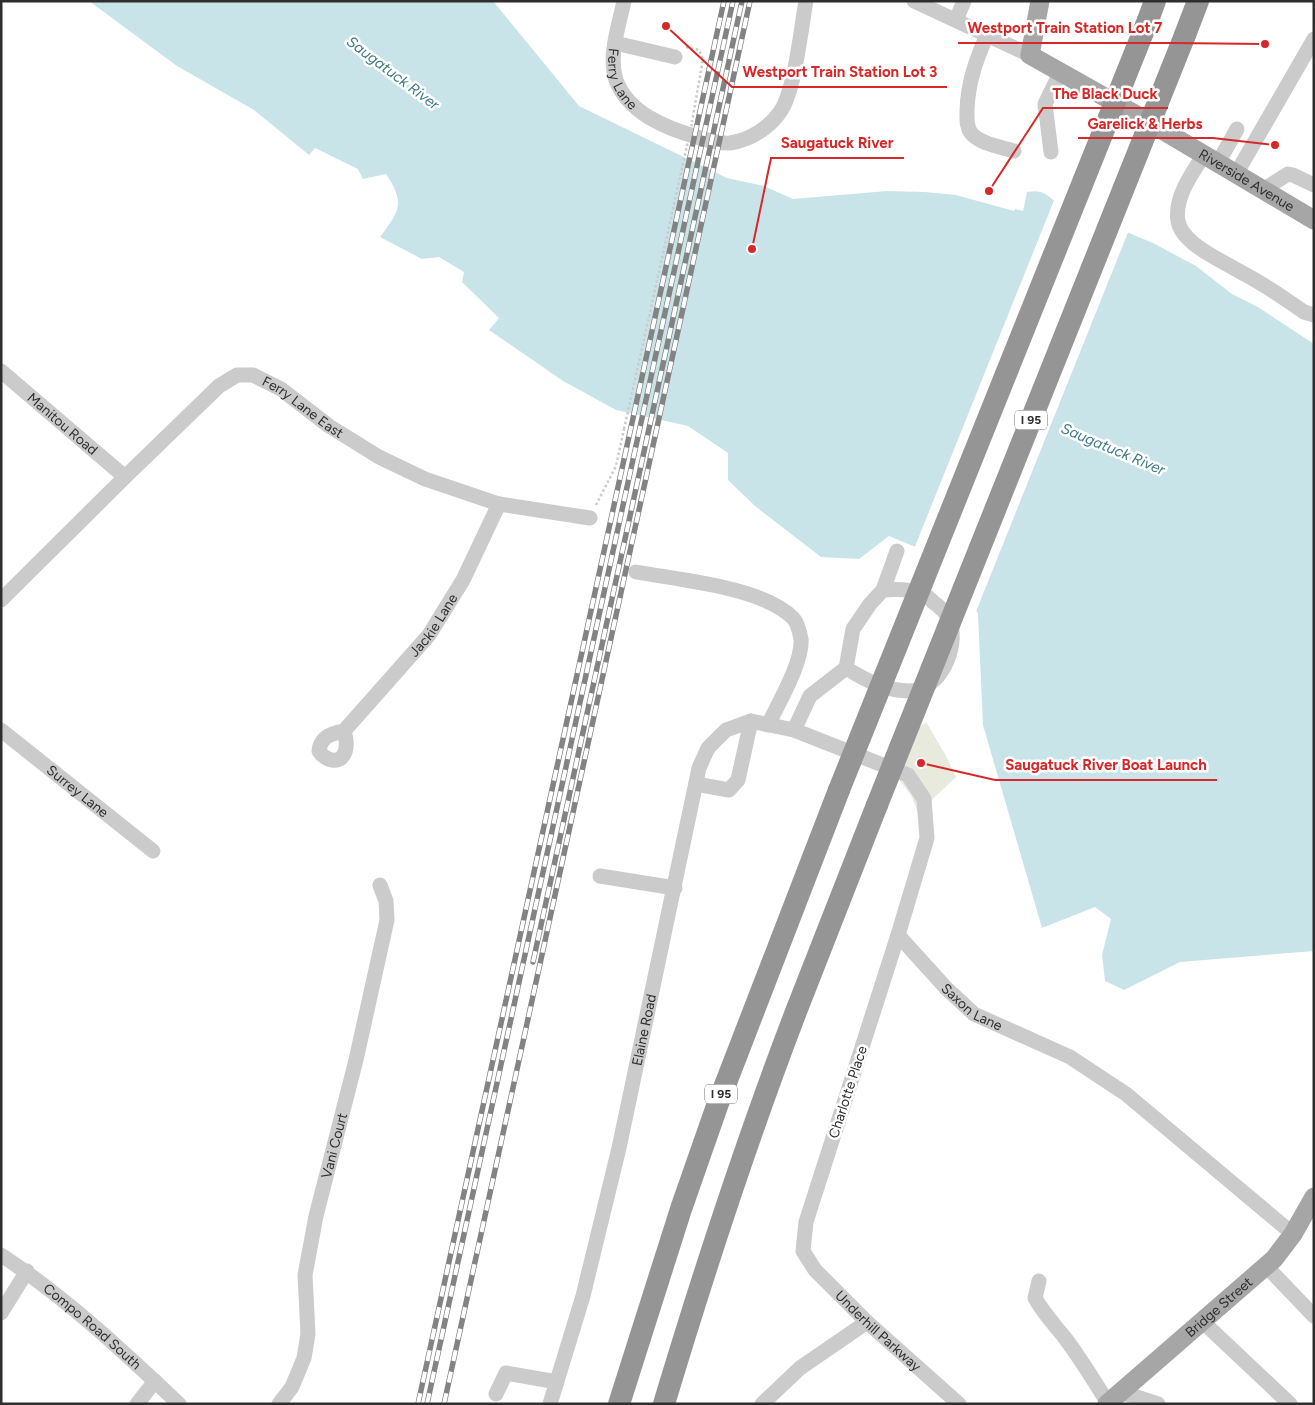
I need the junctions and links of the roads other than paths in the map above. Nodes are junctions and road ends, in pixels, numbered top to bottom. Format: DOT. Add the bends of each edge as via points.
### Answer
graph roads {
  1 [pos="624,1"];
  2 [pos="806,1"];
  3 [pos="964,1"];
  4 [pos="1040,1"];
  5 [pos="1198,1"];
  6 [pos="919,2"];
  7 [pos="1152,11"];
  8 [pos="956,20"];
  9 [pos="987,35"];
  10 [pos="1314,39"];
  11 [pos="615,43"];
  12 [pos="680,52"];
  13 [pos="1030,55"];
  14 [pos="1060,71"];
  15 [pos="1237,130"];
  16 [pos="1014,151"];
  17 [pos="1051,152"];
  18 [pos="1211,159"];
  19 [pos="1236,174"];
  20 [pos="1314,185"];
  21 [pos="1263,190"];
  22 [pos="1314,220"];
  23 [pos="1314,315"];
  24 [pos="1,371"];
  25 [pos="125,477"];
  26 [pos="499,504"];
  27 [pos="590,518"];
  28 [pos="897,551"];
  29 [pos="636,572"];
  30 [pos="883,590"];
  31 [pos="1,600"];
  32 [pos="846,668"];
  33 [pos="751,721"];
  34 [pos="768,725"];
  35 [pos="1,730"];
  36 [pos="794,730"];
  37 [pos="344,731"];
  38 [pos="696,784"];
  39 [pos="153,851"];
  40 [pos="600,876"];
  41 [pos="380,885"];
  42 [pos="674,888"];
  43 [pos="898,935"];
  44 [pos="1314,1196"];
  45 [pos="1293,1234"];
  46 [pos="803,1251"];
  47 [pos="1,1255"];
  48 [pos="1266,1266"];
  49 [pos="27,1271"];
  50 [pos="1039,1281"];
  51 [pos="1,1313"];
  52 [pos="1314,1316"];
  53 [pos="1202,1321"];
  54 [pos="867,1322"];
  55 [pos="155,1381"];
  56 [pos="557,1382"];
  57 [pos="496,1394"];
  58 [pos="1112,1400"];
  59 [pos="137,1404"];
  60 [pos="179,1404"];
  61 [pos="279,1404"];
  62 [pos="550,1404"];
  63 [pos="619,1404"];
  64 [pos="664,1404"];
  65 [pos="762,1404"];
  66 [pos="959,1404"];
  67 [pos="1158,1404"];
  68 [pos="1290,1404"];
  1 -- 11 [label="street, Ferry Lane"];
  2 -- 11 [label="street, Ferry Lane" via="788,97 782,110 751,136 729,143 677,131 645,114 624,94 616,79"];
  3 -- 8 [label="street"];
  4 -- 13 [label="main road"];
  5 -- 64 [label="highway, I 95, bridge" via="800,1001 762,1103"];
  6 -- 8 [label="street, Riverside Avenue"];
  7 -- 63 [label="highway, I 95, bridge" via="839,790 717,1106"];
  8 -- 9 [label="street, Riverside Avenue"];
  9 -- 13 [label="street, Riverside Avenue"];
  9 -- 16 [label="street" via="970,82 967,123 979,140"];
  10 -- 19 [label="street"];
  11 -- 12 [label="street"];
  13 -- 14 [label="main road, Riverside Avenue"];
  14 -- 17 [label="street" via="1045,104"];
  14 -- 18 [label="main road, Riverside Avenue"];
  15 -- 18 [label="street"];
  18 -- 19 [label="main road, Riverside Avenue"];
  18 -- 23 [label="street" via="1189,178 1178,208 1182,232 1220,261"];
  19 -- 21 [label="main road, Riverside Avenue"];
  20 -- 21 [label="street" via="1288,174"];
  21 -- 22 [label="main road, Riverside Avenue"];
  24 -- 25 [label="street, Manitou Road"];
  25 -- 26 [label="street, Ferry Lane East" via="219,386 237,374 253,376 282,389 329,426 379,457 425,479"];
  25 -- 31 [label="street, Ferry Lane East"];
  26 -- 27 [label="street, Ferry Lane East"];
  26 -- 37 [label="street, Jackie Lane" via="463,580 429,635"];
  28 -- 30 [label="street"];
  29 -- 34 [label="street" via="733,589 774,604 795,619 801,640 796,667"];
  30 -- 32 [label="street" via="853,629"];
  30 -- 32 [label="street" via="904,589 923,593 939,606 950,621 953,647 945,667 933,683 911,691 863,680"];
  32 -- 36 [label="street" via="810,696"];
  33 -- 34 [label="street"];
  33 -- 38 [label="street, Elaine Road" via="726,730 708,748"];
  33 -- 38 [label="street" via="738,780 734,785 729,790"];
  34 -- 36 [label="street"];
  35 -- 39 [label="street, Surrey Lane"];
  36 -- 43 [label="street" via="908,775 924,799 927,838"];
  38 -- 42 [label="street, Elaine Road"];
  40 -- 42 [label="street"];
  41 -- 61 [label="street, Vani Court" via="386,901 387,920 356,1060 316,1216 305,1275 308,1334 304,1358 292,1387"];
  42 -- 56 [label="street, Elaine Road" via="619,1148 583,1296"];
  43 -- 45 [label="street, Saxon Lane" via="974,1014 1070,1057 1126,1094"];
  43 -- 46 [label="street, Charlotte Place" via="806,1222"];
  44 -- 45 [label="main road, Bridge Street"];
  45 -- 48 [label="main road, Bridge Street"];
  46 -- 54 [label="street, Underhill Parkway" via="815,1270"];
  47 -- 49 [label="street, Compo Road South"];
  48 -- 52 [label="street"];
  48 -- 53 [label="main road, Bridge Street"];
  49 -- 51 [label="street"];
  49 -- 55 [label="street, Compo Road South"];
  50 -- 58 [label="street" via="1035,1298 1044,1314"];
  53 -- 58 [label="main road, Bridge Street"];
  53 -- 68 [label="street"];
  54 -- 65 [label="street" via="800,1368"];
  54 -- 66 [label="street, Underhill Parkway"];
  55 -- 59 [label="street"];
  55 -- 60 [label="street, Compo Road South"];
  56 -- 57 [label="street" via="506,1373"];
  56 -- 62 [label="street, Elaine Road"];
  58 -- 67 [label="street"];
}
